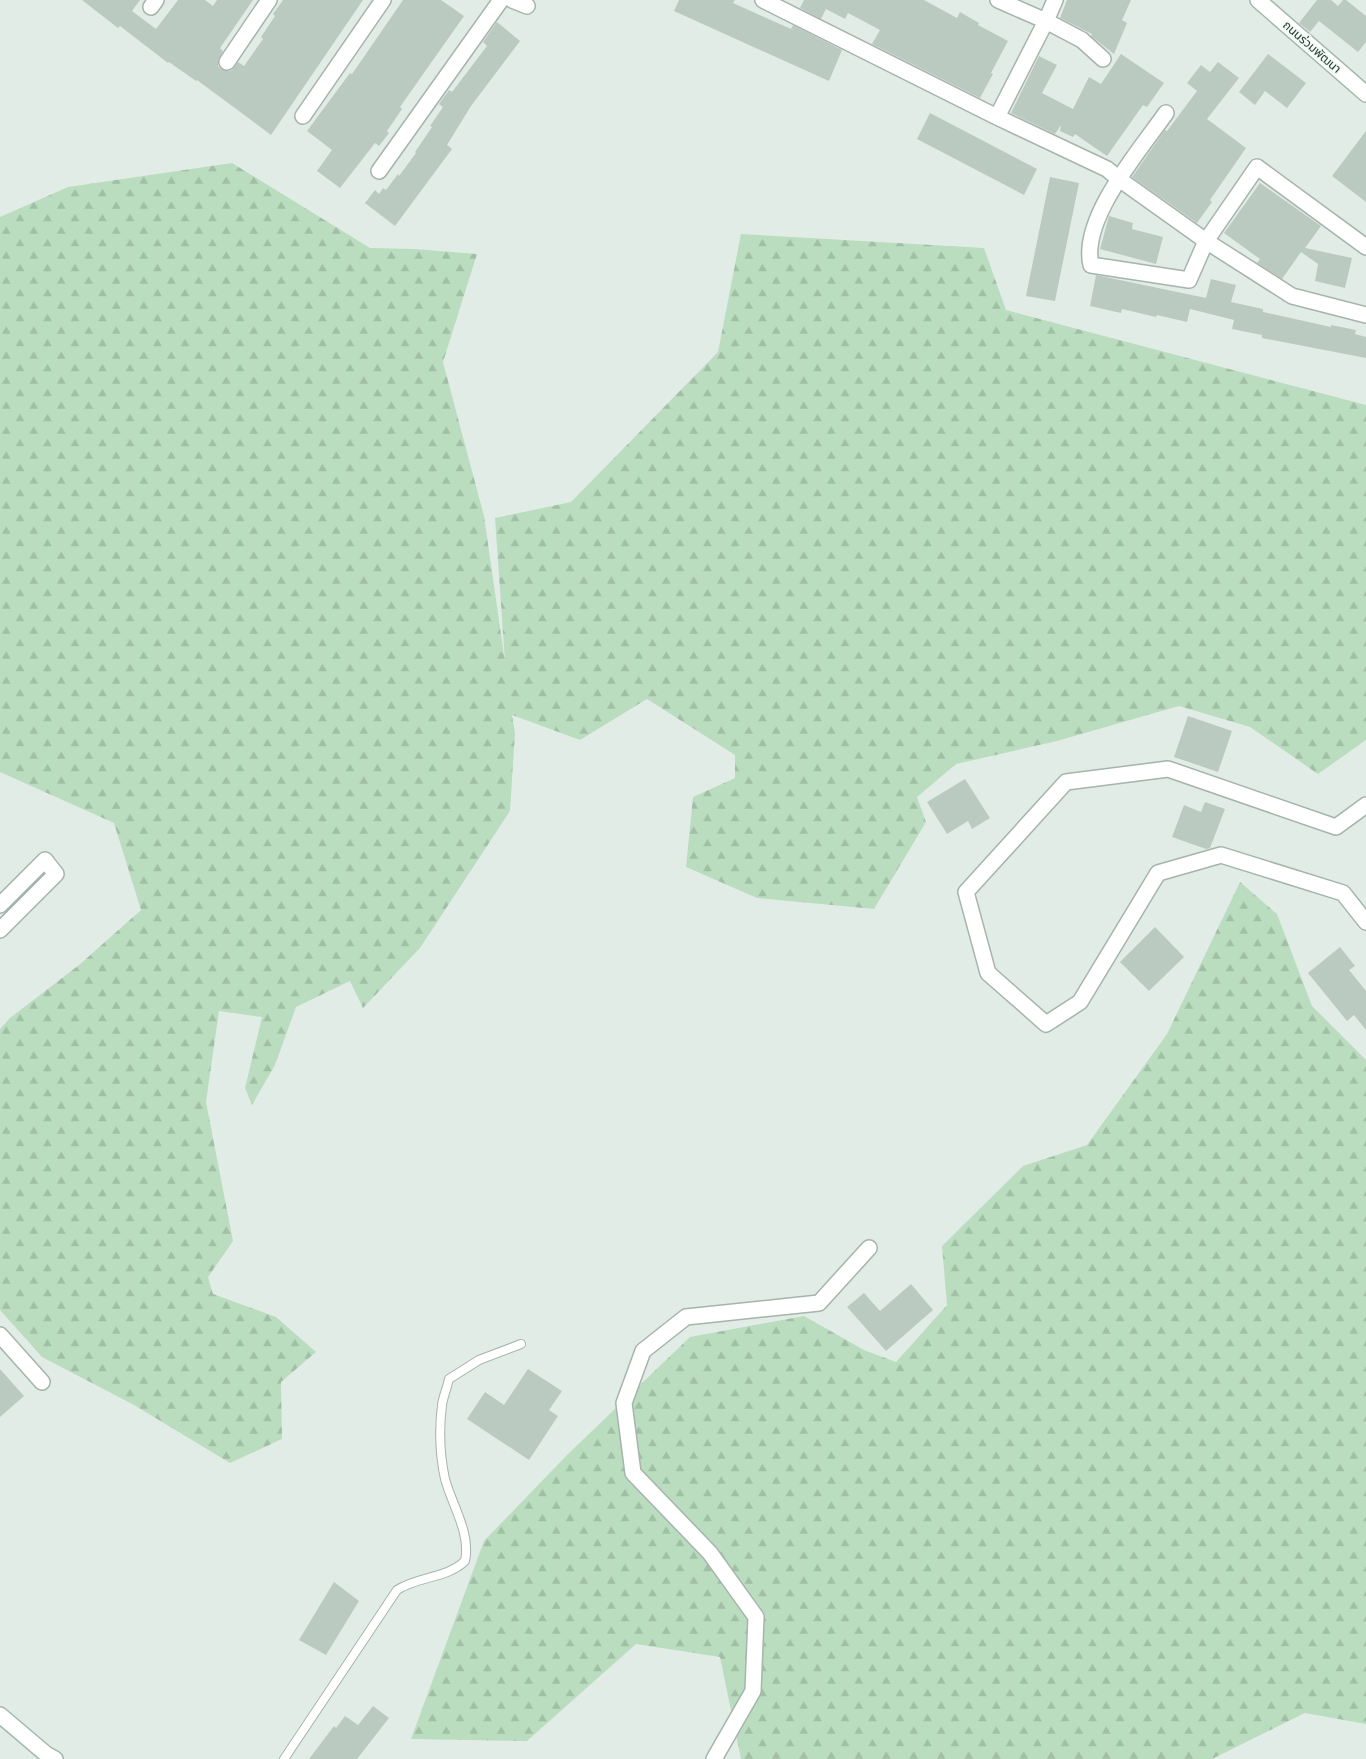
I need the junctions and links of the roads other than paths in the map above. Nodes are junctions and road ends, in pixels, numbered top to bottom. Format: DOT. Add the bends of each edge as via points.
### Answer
graph roads {
  1 [pos="269,0"];
  2 [pos="383,0"];
  3 [pos="501,0"];
  4 [pos="512,0"];
  5 [pos="763,0"];
  6 [pos="998,0"];
  7 [pos="1055,0"];
  8 [pos="1258,0"];
  9 [pos="527,6"];
  10 [pos="1046,21"];
  11 [pos="1103,59"];
  12 [pos="227,62"];
  13 [pos="1366,94"];
  14 [pos="1166,113"];
  15 [pos="303,116"];
  16 [pos="997,117"];
  17 [pos="379,171"];
  18 [pos="1119,179"];
  19 [pos="1206,241"];
  20 [pos="1366,246"];
  21 [pos="1366,315"];
  22 [pos="1366,805"];
  23 [pos="0,905"];
  24 [pos="1366,922"];
  25 [pos="0,930"];
  26 [pos="869,1248"];
  27 [pos="0,1335"];
  28 [pos="521,1344"];
  29 [pos="42,1382"];
  30 [pos="0,1715"];
  31 [pos="55,1759"];
  32 [pos="284,1759"];
  33 [pos="714,1759"];
  1 -- 12 [label="street"];
  2 -- 15 [label="street"];
  3 -- 17 [label="street"];
  4 -- 9 [label="street"];
  5 -- 16 [label="street"];
  6 -- 10 [label="street"];
  7 -- 10 [label="street"];
  8 -- 13 [label="street, ถนนร่วมพัฒนา"];
  10 -- 11 [label="street" via="1082,40"];
  10 -- 16 [label="street"];
  14 -- 18 [label="street"];
  16 -- 18 [label="street" via="1107,170"];
  18 -- 19 [label="street"];
  18 -- 19 [label="street" via="1096,220 1089,256 1091,265 1189,280"];
  19 -- 20 [label="street" via="1257,167"];
  19 -- 21 [label="street" via="1292,296"];
  22 -- 24 [label="street" via="1336,827 1168,769 1066,782 966,892 988,973 1046,1024 1080,1002 1158,873 1221,855 1343,893"];
  23 -- 25 [label="street" via="45,860 56,874"];
  26 -- 33 [label="street" via="819,1303 686,1317 643,1351 624,1403 633,1473 710,1553 756,1617 753,1691"];
  27 -- 29 [label="street"];
  28 -- 32 [label="lane" via="480,1360 449,1379 442,1404 440,1438 445,1478 463,1533 467,1550 465,1561 448,1573 406,1584 397,1590"];
  30 -- 31 [label="street"];
}
